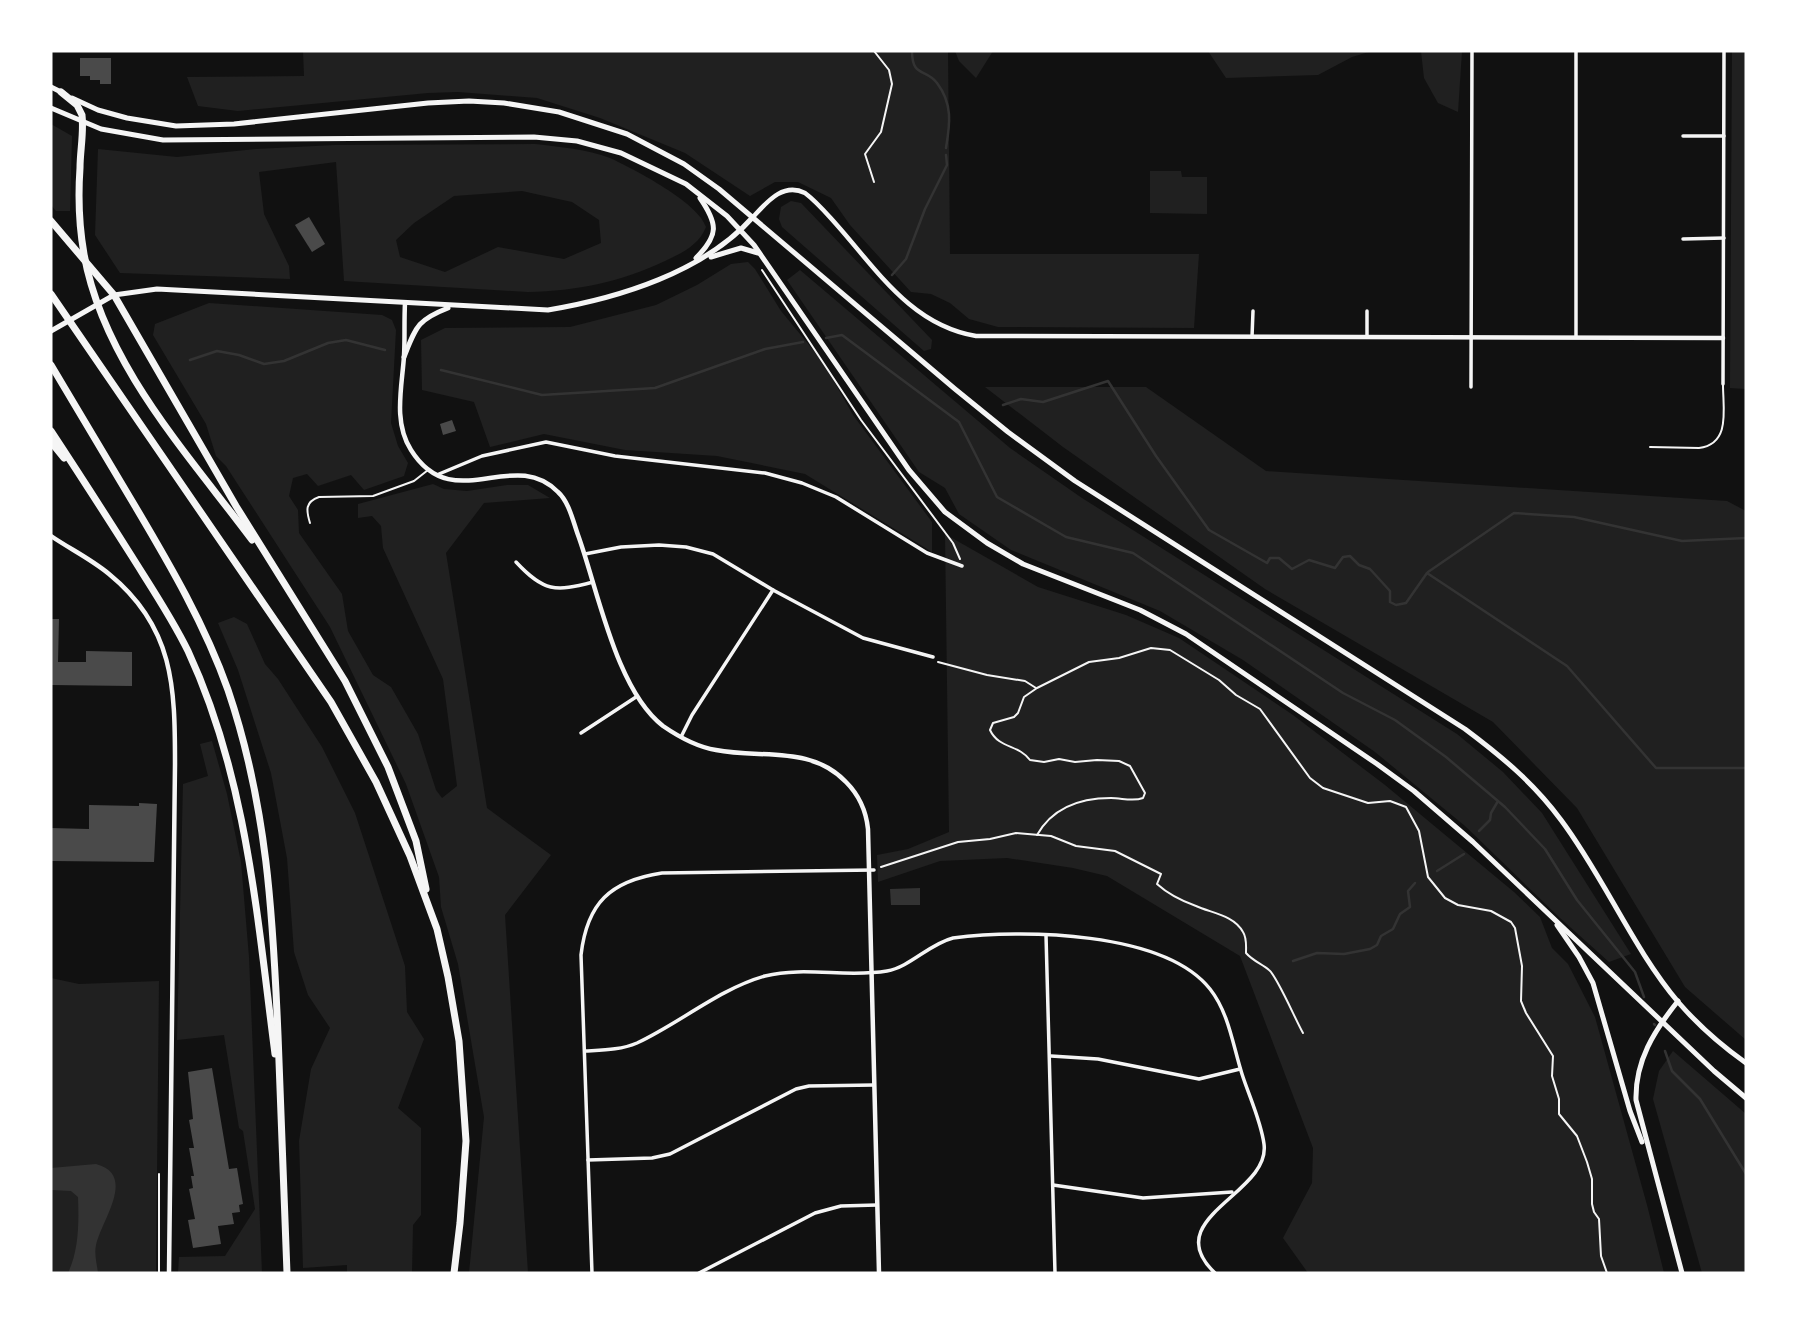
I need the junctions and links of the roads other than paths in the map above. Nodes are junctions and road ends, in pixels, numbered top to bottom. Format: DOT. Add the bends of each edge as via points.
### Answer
graph roads {
  1 [pos="1472,51"];
  2 [pos="1576,51"];
  3 [pos="1724,51"];
  4 [pos="51,86"];
  5 [pos="61,92"];
  6 [pos="51,108"];
  7 [pos="83,122"];
  8 [pos="1683,136"];
  9 [pos="1724,136"];
  10 [pos="696,192"];
  11 [pos="753,217"];
  12 [pos="51,221"];
  13 [pos="741,230"];
  14 [pos="1724,238"];
  15 [pos="1683,239"];
  16 [pos="762,256"];
  17 [pos="691,263"];
  18 [pos="51,295"];
  19 [pos="114,295"];
  20 [pos="405,303"];
  21 [pos="452,306"];
  22 [pos="1253,311"];
  23 [pos="1367,311"];
  24 [pos="51,331"];
  25 [pos="1252,337"];
  26 [pos="1367,337"];
  27 [pos="1576,337"];
  28 [pos="1471,338"];
  29 [pos="1723,338"];
  30 [pos="404,357"];
  31 [pos="51,365"];
  32 [pos="1723,384"];
  33 [pos="1471,387"];
  34 [pos="51,431"];
  35 [pos="51,442"];
  36 [pos="1650,447"];
  37 [pos="428,469"];
  38 [pos="438,475"];
  39 [pos="84,481"];
  40 [pos="310,523"];
  41 [pos="51,536"];
  42 [pos="585,554"];
  43 [pos="516,562"];
  44 [pos="962,566"];
  45 [pos="280,577"];
  46 [pos="593,582"];
  47 [pos="773,590"];
  48 [pos="933,657"];
  49 [pos="636,697"];
  50 [pos="581,733"];
  51 [pos="681,737"];
  52 [pos="871,870"];
  53 [pos="430,910"];
  54 [pos="1549,914"];
  55 [pos="1046,935"];
  56 [pos="872,972"];
  57 [pos="1678,1001"];
  58 [pos="1662,1022"];
  59 [pos="585,1051"];
  60 [pos="1051,1056"];
  61 [pos="1746,1063"];
  62 [pos="1240,1069"];
  63 [pos="874,1085"];
  64 [pos="1746,1098"];
  65 [pos="281,1100"];
  66 [pos="589,1160"];
  67 [pos="1653,1170"];
  68 [pos="1053,1185"];
  69 [pos="1234,1192"];
  70 [pos="877,1205"];
  71 [pos="169,1273"];
  72 [pos="287,1273"];
  73 [pos="454,1273"];
  74 [pos="592,1273"];
  75 [pos="699,1273"];
  76 [pos="879,1273"];
  77 [pos="1055,1273"];
  78 [pos="1215,1273"];
  79 [pos="1682,1273"];
  1 -- 28 [label="street"];
  2 -- 27 [label="street"];
  3 -- 9 [label="street"];
  4 -- 5 [label="main road"];
  5 -- 7 [label="highway" via="76,105"];
  5 -- 11 [label="main road" via="112,114 176,126 450,102 533,107 609,127 647,143 702,177"];
  6 -- 7 [label="main road"];
  7 -- 10 [label="main road" via="163,139 556,138 621,153"];
  7 -- 45 [label="highway" via="79,202 83,252 113,344 162,419"];
  8 -- 9 [label="street"];
  9 -- 14 [label="street"];
  10 -- 13 [label="main road"];
  10 -- 17 [label="main road" via="713,216 714,231 707,247"];
  11 -- 13 [label="main road"];
  11 -- 25 [label="street" via="783,191 805,193 909,305 932,322 958,332 985,336"];
  11 -- 57 [label="main road" via="955,389 1075,481 1499,754 1562,821"];
  12 -- 19 [label="highway"];
  13 -- 16 [label="main road"];
  13 -- 17 [label="main road"];
  14 -- 15 [label="street"];
  14 -- 29 [label="street"];
  16 -- 17 [label="main road" via="741,248"];
  16 -- 54 [label="main road" via="909,470 946,512 1023,564 1162,620 1264,685 1423,798"];
  17 -- 21 [label="main road" via="642,287 584,304 548,310"];
  18 -- 53 [label="highway" via="331,702 376,782"];
  19 -- 20 [label="main road" via="170,289"];
  19 -- 24 [label="main road"];
  19 -- 45 [label="highway"];
  20 -- 21 [label="main road"];
  20 -- 30 [label="street"];
  21 -- 30 [label="main road" via="419,324"];
  22 -- 25 [label="street"];
  23 -- 26 [label="street"];
  25 -- 26 [label="street"];
  26 -- 28 [label="street"];
  27 -- 28 [label="street"];
  27 -- 29 [label="street"];
  28 -- 33 [label="street"];
  29 -- 32 [label="street"];
  30 -- 37 [label="street" via="402,428 411,450"];
  31 -- 65 [label="highway" via="188,599 227,688 256,791 265,845"];
  32 -- 36 [label="lane" via="1723,424 1717,440 1699,448"];
  34 -- 39 [label="highway"];
  35 -- 39 [label="highway"];
  37 -- 38 [label="street"];
  37 -- 40 [label="lane" via="415,481 373,496 313,499 307,510"];
  38 -- 42 [label="street" via="460,482 517,474 548,483 562,495"];
  38 -- 44 [label="street" via="482,456 546,442 615,456 765,473 836,497 927,553"];
  39 -- 65 [label="highway" via="188,652 223,746 248,849"];
  41 -- 71 [label="street" via="102,569 133,597 161,642 174,691"];
  42 -- 46 [label="street"];
  42 -- 47 [label="street" via="639,545 686,547 713,554"];
  43 -- 46 [label="street" via="549,588"];
  45 -- 53 [label="highway" via="345,681 388,767 416,841"];
  46 -- 49 [label="street"];
  47 -- 48 [label="street" via="863,638"];
  47 -- 51 [label="street"];
  49 -- 50 [label="street"];
  49 -- 51 [label="street"];
  51 -- 52 [label="street" via="713,750 811,759 840,776 856,793 867,818"];
  52 -- 56 [label="street"];
  52 -- 59 [label="street" via="662,873 629,881 597,904 583,940"];
  53 -- 73 [label="highway" via="449,977 459,1041 466,1141"];
  54 -- 58 [label="main road"];
  54 -- 67 [label="main road" via="1592,983 1630,1111"];
  55 -- 56 [label="street" via="953,938 897,968"];
  55 -- 60 [label="street"];
  55 -- 62 [label="street" via="1115,941 1194,974 1212,991"];
  56 -- 59 [label="street" via="765,976 636,1043"];
  56 -- 63 [label="street"];
  57 -- 58 [label="main road"];
  57 -- 61 [label="main road"];
  58 -- 64 [label="main road"];
  58 -- 67 [label="main road" via="1646,1049 1636,1080 1637,1110"];
  59 -- 66 [label="street"];
  60 -- 62 [label="street" via="1098,1059 1199,1079"];
  60 -- 68 [label="street"];
  62 -- 69 [label="street" via="1264,1153 1256,1172"];
  63 -- 66 [label="street" via="796,1089 670,1154"];
  63 -- 70 [label="street"];
  65 -- 72 [label="highway"];
  66 -- 74 [label="street"];
  67 -- 79 [label="main road"];
  68 -- 69 [label="street" via="1143,1198"];
  68 -- 77 [label="street"];
  69 -- 78 [label="street" via="1201,1231 1200,1255"];
  70 -- 75 [label="street" via="841,1206 815,1213"];
  70 -- 76 [label="street"];
}
